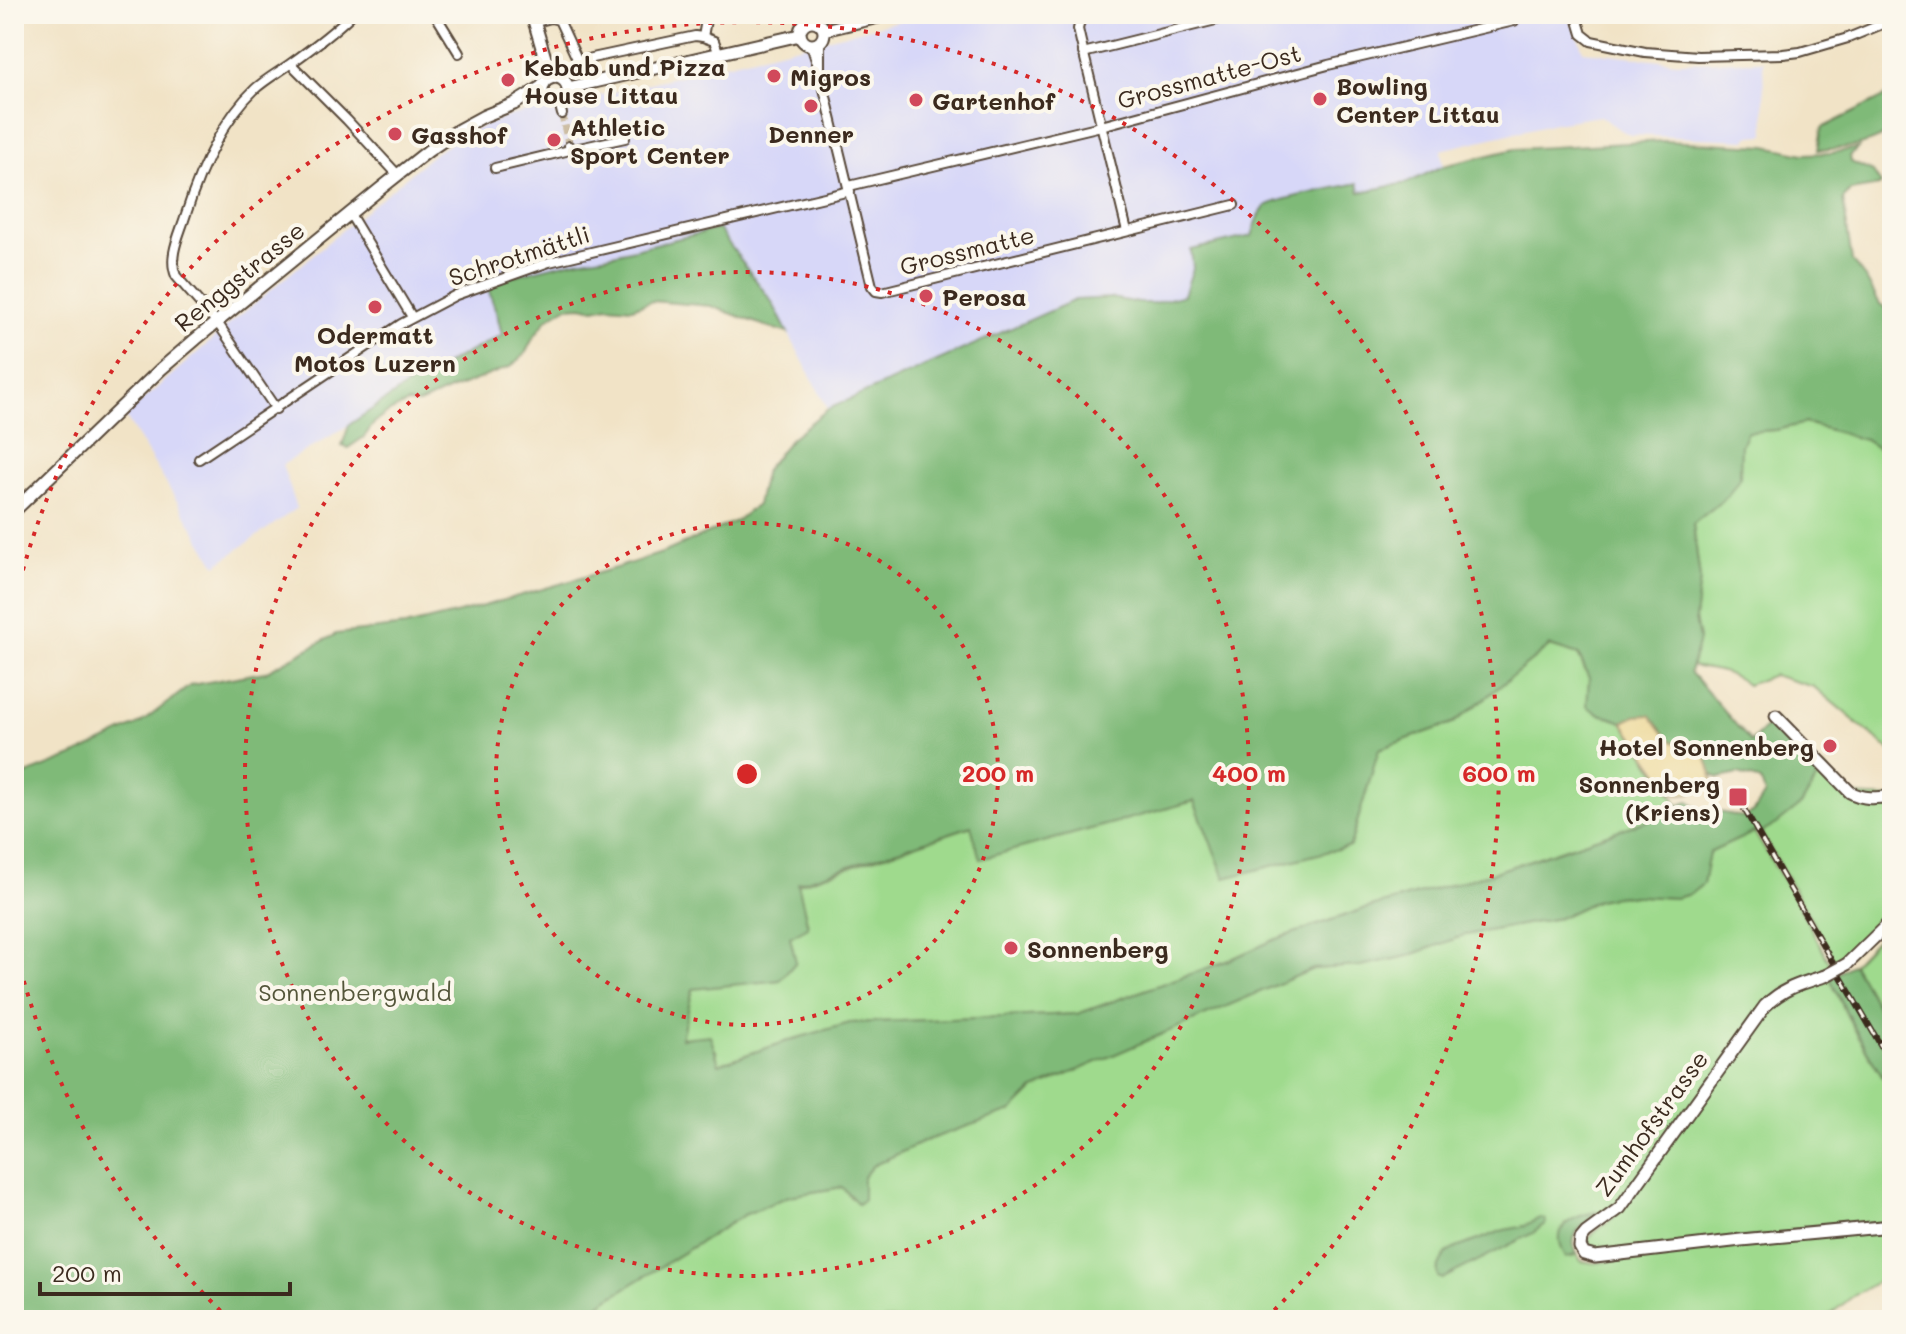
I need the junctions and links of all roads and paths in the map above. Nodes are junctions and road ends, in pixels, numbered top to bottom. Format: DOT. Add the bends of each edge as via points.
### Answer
graph roads {
  1 [pos="352,14"];
  2 [pos="435,14"];
  3 [pos="707,14"];
  4 [pos="891,14"];
  5 [pos="1082,14"];
  6 [pos="1240,14"];
  7 [pos="1576,14"];
  8 [pos="534,18"];
  9 [pos="808,18"];
  10 [pos="1892,20"];
  11 [pos="1514,21"];
  12 [pos="824,30"];
  13 [pos="800,35"];
  14 [pos="703,37"];
  15 [pos="816,44"];
  16 [pos="459,53"];
  17 [pos="1083,53"];
  18 [pos="719,54"];
  19 [pos="291,64"];
  20 [pos="547,82"];
  21 [pos="568,88"];
  22 [pos="514,104"];
  23 [pos="557,106"];
  24 [pos="1101,126"];
  25 [pos="625,138"];
  26 [pos="495,168"];
  27 [pos="398,175"];
  28 [pos="849,188"];
  29 [pos="1234,205"];
  30 [pos="350,214"];
  31 [pos="1127,231"];
  32 [pos="412,317"];
  33 [pos="216,322"];
  34 [pos="276,409"];
  35 [pos="199,459"];
  36 [pos="14,511"];
  37 [pos="1776,716"];
  38 [pos="1892,796"];
  39 [pos="1892,920"];
  40 [pos="1892,1226"];
  1 -- 19 [label="street"];
  2 -- 16 [label="street"];
  3 -- 14 [label="street"];
  4 -- 12 [label="main road"];
  5 -- 17 [label="street" via="1078,29"];
  6 -- 17 [label="street"];
  7 -- 10 [label="street" via="1582,34 1591,41 1675,56 1791,53"];
  8 -- 14 [label="street" via="559,20 578,61"];
  8 -- 20 [label="main road"];
  9 -- 12 [label="main road"];
  9 -- 13 [label="main road"];
  11 -- 24 [label="street, Grossmatte-Ost"];
  12 -- 15 [label="main road"];
  13 -- 15 [label="main road" via="804,42"];
  13 -- 18 [label="main road"];
  14 -- 18 [label="street" via="715,42"];
  15 -- 28 [label="street, Grossmatte"];
  17 -- 24 [label="street"];
  18 -- 21 [label="main road"];
  19 -- 27 [label="street"];
  19 -- 33 [label="street" via="255,89 234,113 201,172 179,233 172,264 176,276"];
  20 -- 21 [label="main road" via="556,77"];
  20 -- 22 [label="main road, Renggstrasse"];
  20 -- 23 [label="main road" via="543,95"];
  21 -- 23 [label="main road"];
  22 -- 23 [label="main road, Renggstrasse"];
  22 -- 27 [label="main road, Renggstrasse" via="460,129"];
  24 -- 28 [label="street"];
  24 -- 31 [label="street"];
  25 -- 26 [label="street"];
  27 -- 30 [label="main road, Renggstrasse"];
  28 -- 31 [label="street, Grossmatte" via="872,286 882,292"];
  28 -- 32 [label="street, Schrotmättli" via="549,262 456,295"];
  29 -- 31 [label="street, Grossmatte"];
  30 -- 32 [label="street"];
  30 -- 33 [label="main road, Renggstrasse"];
  32 -- 34 [label="street, Schrotmättli"];
  33 -- 34 [label="street"];
  33 -- 36 [label="main road, Renggstrasse"];
  34 -- 35 [label="street, Schrotmättli"];
  37 -- 38 [label="main road" via="1850,792 1869,798"];
  39 -- 40 [label="main road, Zumhofstrasse, bridge" via="1847,964 1796,984 1765,1006 1620,1208 1586,1233 1580,1247 1595,1257"];
}
